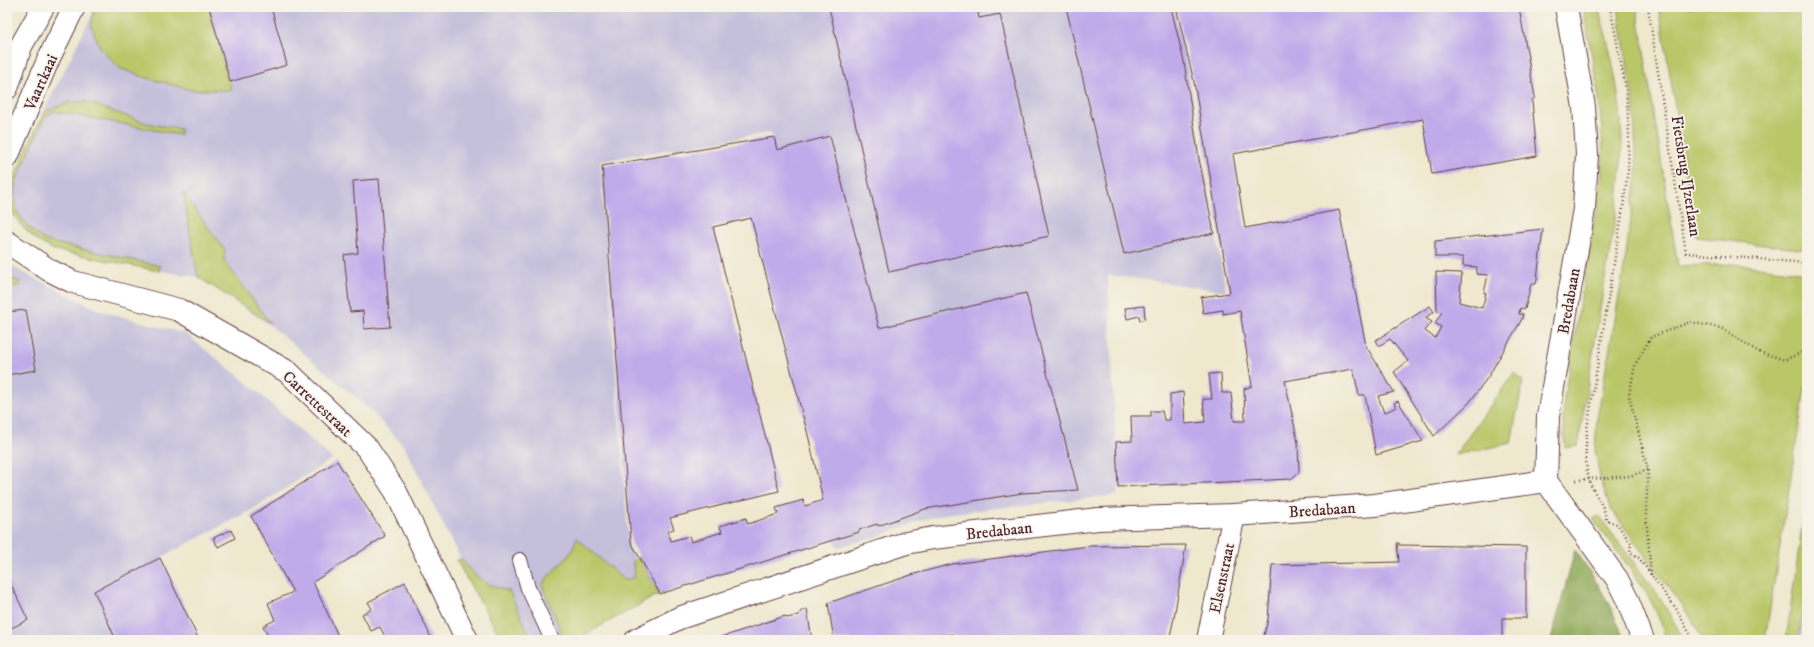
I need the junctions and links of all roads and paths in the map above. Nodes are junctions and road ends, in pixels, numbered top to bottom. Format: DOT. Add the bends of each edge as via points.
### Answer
graph roads {
  1 [pos="43,7"];
  2 [pos="74,7"];
  3 [pos="1566,7"];
  4 [pos="1610,7"];
  5 [pos="1648,7"];
  6 [pos="7,88"];
  7 [pos="7,157"];
  8 [pos="7,242"];
  9 [pos="1807,263"];
  10 [pos="1807,350"];
  11 [pos="1648,470"];
  12 [pos="1589,480"];
  13 [pos="1546,482"];
  14 [pos="1234,515"];
  15 [pos="520,560"];
  16 [pos="1651,575"];
  17 [pos="467,640"];
  18 [pos="552,640"];
  19 [pos="636,640"];
  20 [pos="1208,640"];
  21 [pos="1643,640"];
  22 [pos="1694,640"];
  1 -- 6 [label="street, Vaartkaai" via="21,46"];
  2 -- 7 [label="street, Vaartkaai" via="49,58"];
  3 -- 13 [label="street, Bredabaan" via="1584,107 1586,162 1584,209 1548,416"];
  4 -- 12 [label="path" via="1626,89 1628,170 1587,429 1586,458"];
  5 -- 9 [label="path, Fietsbrug IJzerlaan" via="1686,253"];
  8 -- 17 [label="street, Carrettestraat" via="49,270 73,282 179,310 288,372 367,448 396,492"];
  10 -- 11 [label="path" via="1785,360 1759,352 1721,328 1690,322 1651,337 1635,365 1629,396"];
  11 -- 12 [label="path" via="1630,476"];
  11 -- 16 [label="path" via="1646,515"];
  12 -- 13 [label="path"];
  12 -- 16 [label="path" via="1605,510 1606,520 1617,524 1631,543 1630,552 1639,558"];
  13 -- 14 [label="street, Bredabaan" via="1375,505"];
  13 -- 21 [label="street" via="1617,580"];
  14 -- 19 [label="street, Bredabaan" via="1098,519 906,543 679,618"];
  14 -- 20 [label="street, Elsenstraat"];
  15 -- 18 [label="lane" via="528,588"];
  16 -- 22 [label="path" via="1677,610"];
}
